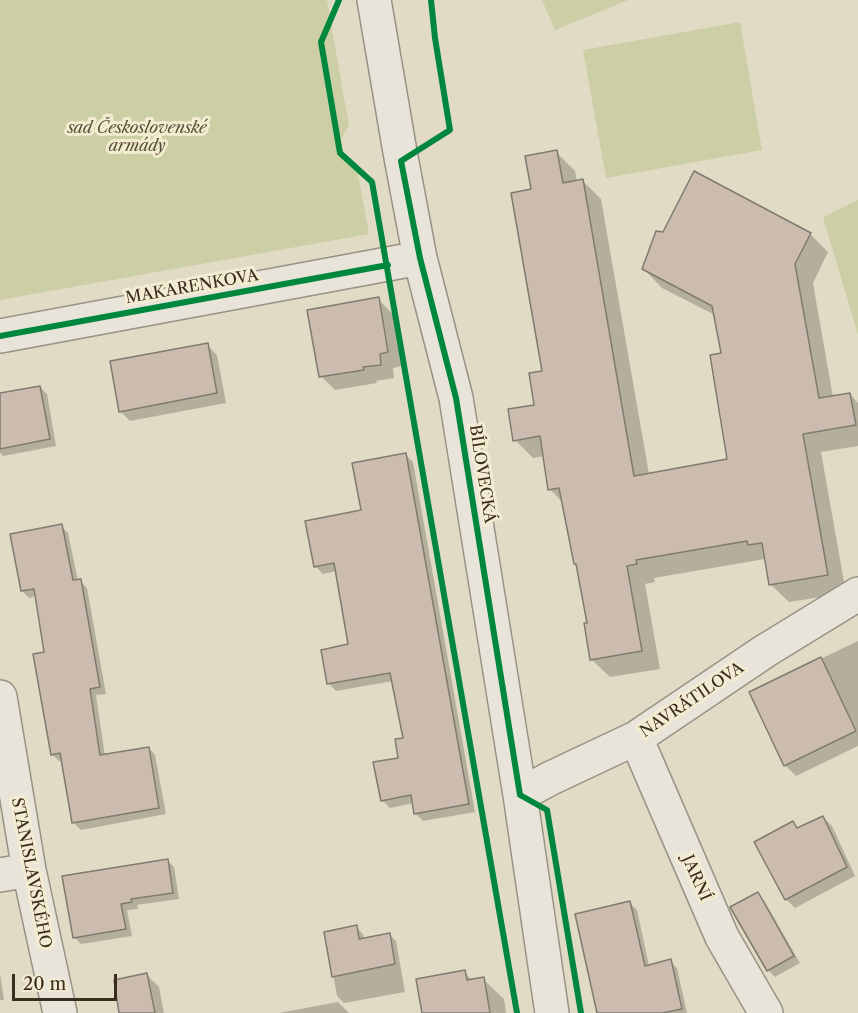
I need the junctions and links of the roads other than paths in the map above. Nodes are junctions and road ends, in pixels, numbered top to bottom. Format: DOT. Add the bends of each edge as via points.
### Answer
graph roads {
  1 [pos="374,0"];
  2 [pos="420,258"];
  3 [pos="0,336"];
  4 [pos="858,594"];
  5 [pos="0,697"];
  6 [pos="636,738"];
  7 [pos="520,795"];
  8 [pos="14,873"];
  9 [pos="60,1013"];
  10 [pos="552,1013"];
  11 [pos="766,1013"];
  1 -- 2 [label="street, BÍLOVECKÁ"];
  2 -- 3 [label="street, MAKARENKOVA"];
  2 -- 7 [label="street, BÍLOVECKÁ" via="456,398"];
  4 -- 6 [label="street, NAVRÁTILOVA"];
  5 -- 8 [label="street, STANISLAVSKÉHO"];
  6 -- 7 [label="street, NAVRÁTILOVA"];
  6 -- 11 [label="street, JARNÍ" via="722,936"];
  7 -- 10 [label="street, BÍLOVECKÁ"];
  8 -- 9 [label="street, STANISLAVSKÉHO"];
}
